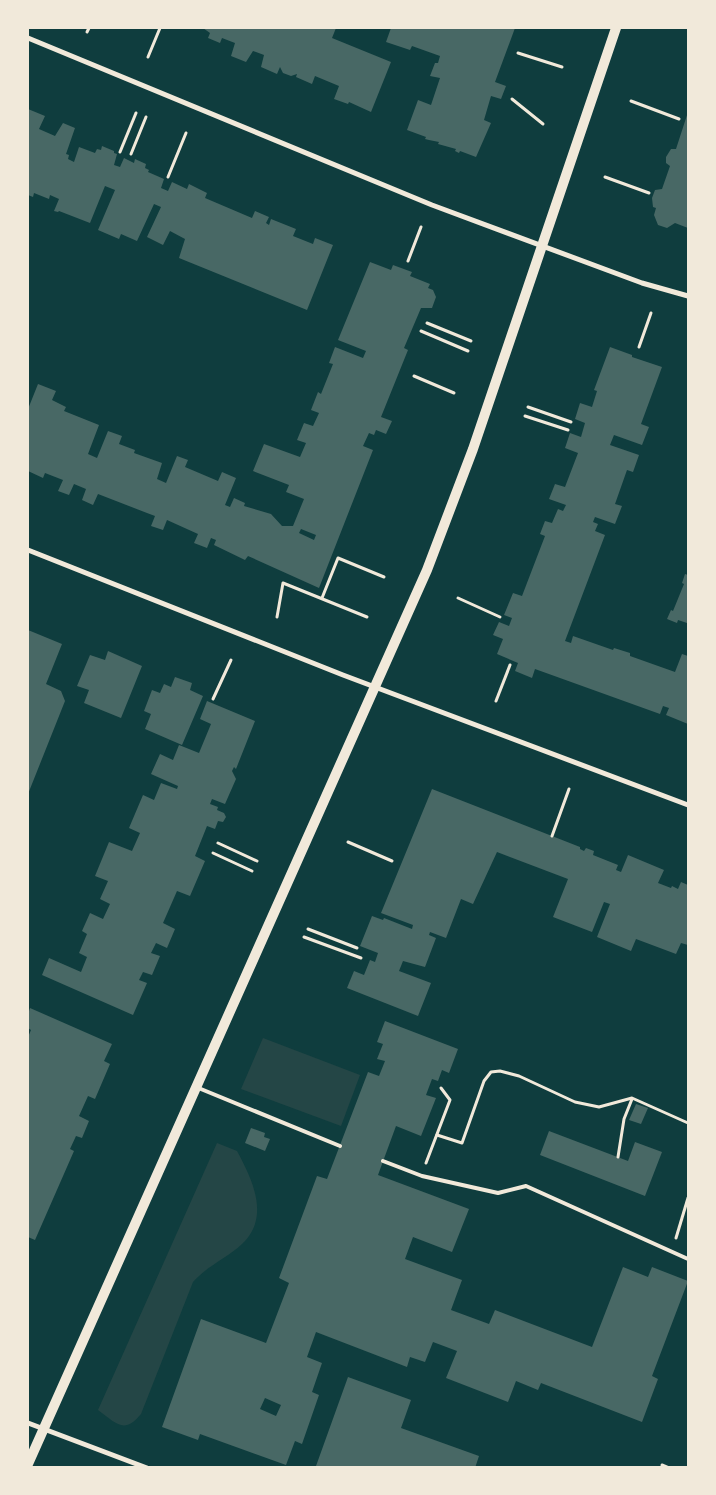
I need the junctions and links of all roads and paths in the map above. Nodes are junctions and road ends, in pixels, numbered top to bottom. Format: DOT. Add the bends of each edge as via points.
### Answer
graph roads {
  1 [pos="88,28"];
  2 [pos="160,28"];
  3 [pos="616,28"];
  4 [pos="87,32"];
  5 [pos="28,38"];
  6 [pos="518,53"];
  7 [pos="148,57"];
  8 [pos="562,67"];
  9 [pos="512,99"];
  10 [pos="631,101"];
  11 [pos="136,113"];
  12 [pos="146,117"];
  13 [pos="679,119"];
  14 [pos="543,124"];
  15 [pos="186,133"];
  16 [pos="120,152"];
  17 [pos="131,154"];
  18 [pos="605,177"];
  19 [pos="168,178"];
  20 [pos="648,193"];
  21 [pos="421,227"];
  22 [pos="541,246"];
  23 [pos="408,261"];
  24 [pos="688,296"];
  25 [pos="651,313"];
  26 [pos="428,323"];
  27 [pos="421,332"];
  28 [pos="472,341"];
  29 [pos="639,347"];
  30 [pos="468,350"];
  31 [pos="414,376"];
  32 [pos="454,393"];
  33 [pos="528,407"];
  34 [pos="524,416"];
  35 [pos="572,422"];
  36 [pos="568,430"];
  37 [pos="28,550"];
  38 [pos="384,577"];
  39 [pos="322,598"];
  40 [pos="458,598"];
  41 [pos="278,617"];
  42 [pos="367,617"];
  43 [pos="500,617"];
  44 [pos="231,660"];
  45 [pos="510,665"];
  46 [pos="376,687"];
  47 [pos="213,699"];
  48 [pos="496,701"];
  49 [pos="569,789"];
  50 [pos="688,805"];
  51 [pos="552,836"];
  52 [pos="348,842"];
  53 [pos="218,843"];
  54 [pos="213,853"];
  55 [pos="256,861"];
  56 [pos="392,861"];
  57 [pos="252,871"];
  58 [pos="308,929"];
  59 [pos="304,937"];
  60 [pos="357,948"];
  61 [pos="361,958"];
  62 [pos="196,1087"];
  63 [pos="441,1088"];
  64 [pos="632,1098"];
  65 [pos="688,1123"];
  66 [pos="437,1135"];
  67 [pos="340,1146"];
  68 [pos="618,1157"];
  69 [pos="382,1161"];
  70 [pos="422,1176"];
  71 [pos="688,1198"];
  72 [pos="672,1253"];
  73 [pos="688,1259"];
  74 [pos="28,1422"];
  75 [pos="43,1429"];
  76 [pos="28,1464"];
  77 [pos="662,1465"];
  78 [pos="147,1468"];
  79 [pos="669,1468"];
  1 -- 4 [label="path"];
  2 -- 7 [label="path"];
  3 -- 22 [label="main road"];
  5 -- 22 [label="street" via="432,206"];
  6 -- 8 [label="path"];
  9 -- 14 [label="path"];
  10 -- 13 [label="path"];
  11 -- 16 [label="path"];
  12 -- 17 [label="path"];
  15 -- 19 [label="path"];
  18 -- 20 [label="path"];
  21 -- 23 [label="path"];
  22 -- 24 [label="street" via="642,283"];
  22 -- 46 [label="main road" via="447,521"];
  25 -- 29 [label="path"];
  26 -- 28 [label="path"];
  27 -- 30 [label="path"];
  31 -- 32 [label="path"];
  33 -- 35 [label="path"];
  34 -- 36 [label="path"];
  37 -- 46 [label="street"];
  38 -- 39 [label="path" via="338,558"];
  39 -- 41 [label="path" via="283,583"];
  39 -- 42 [label="path"];
  40 -- 43 [label="path"];
  44 -- 47 [label="path"];
  45 -- 48 [label="path"];
  46 -- 50 [label="street"];
  46 -- 62 [label="main road"];
  49 -- 51 [label="path"];
  52 -- 56 [label="path"];
  53 -- 55 [label="path"];
  54 -- 57 [label="path"];
  58 -- 60 [label="path"];
  59 -- 61 [label="path"];
  62 -- 67 [label="lane"];
  62 -- 75 [label="main road"];
  63 -- 66 [label="path" via="450,1100"];
  64 -- 65 [label="path"];
  64 -- 66 [label="path" via="599,1107 575,1102 519,1076 491,1072 484,1081 462,1143"];
  64 -- 68 [label="path" via="624,1119"];
  66 -- 70 [label="path"];
  69 -- 70 [label="lane"];
  70 -- 72 [label="lane" via="498,1193 526,1186"];
  71 -- 72 [label="path"];
  72 -- 73 [label="lane"];
  74 -- 75 [label="street"];
  75 -- 76 [label="main road"];
  75 -- 78 [label="street"];
  77 -- 79 [label="path"];
}
